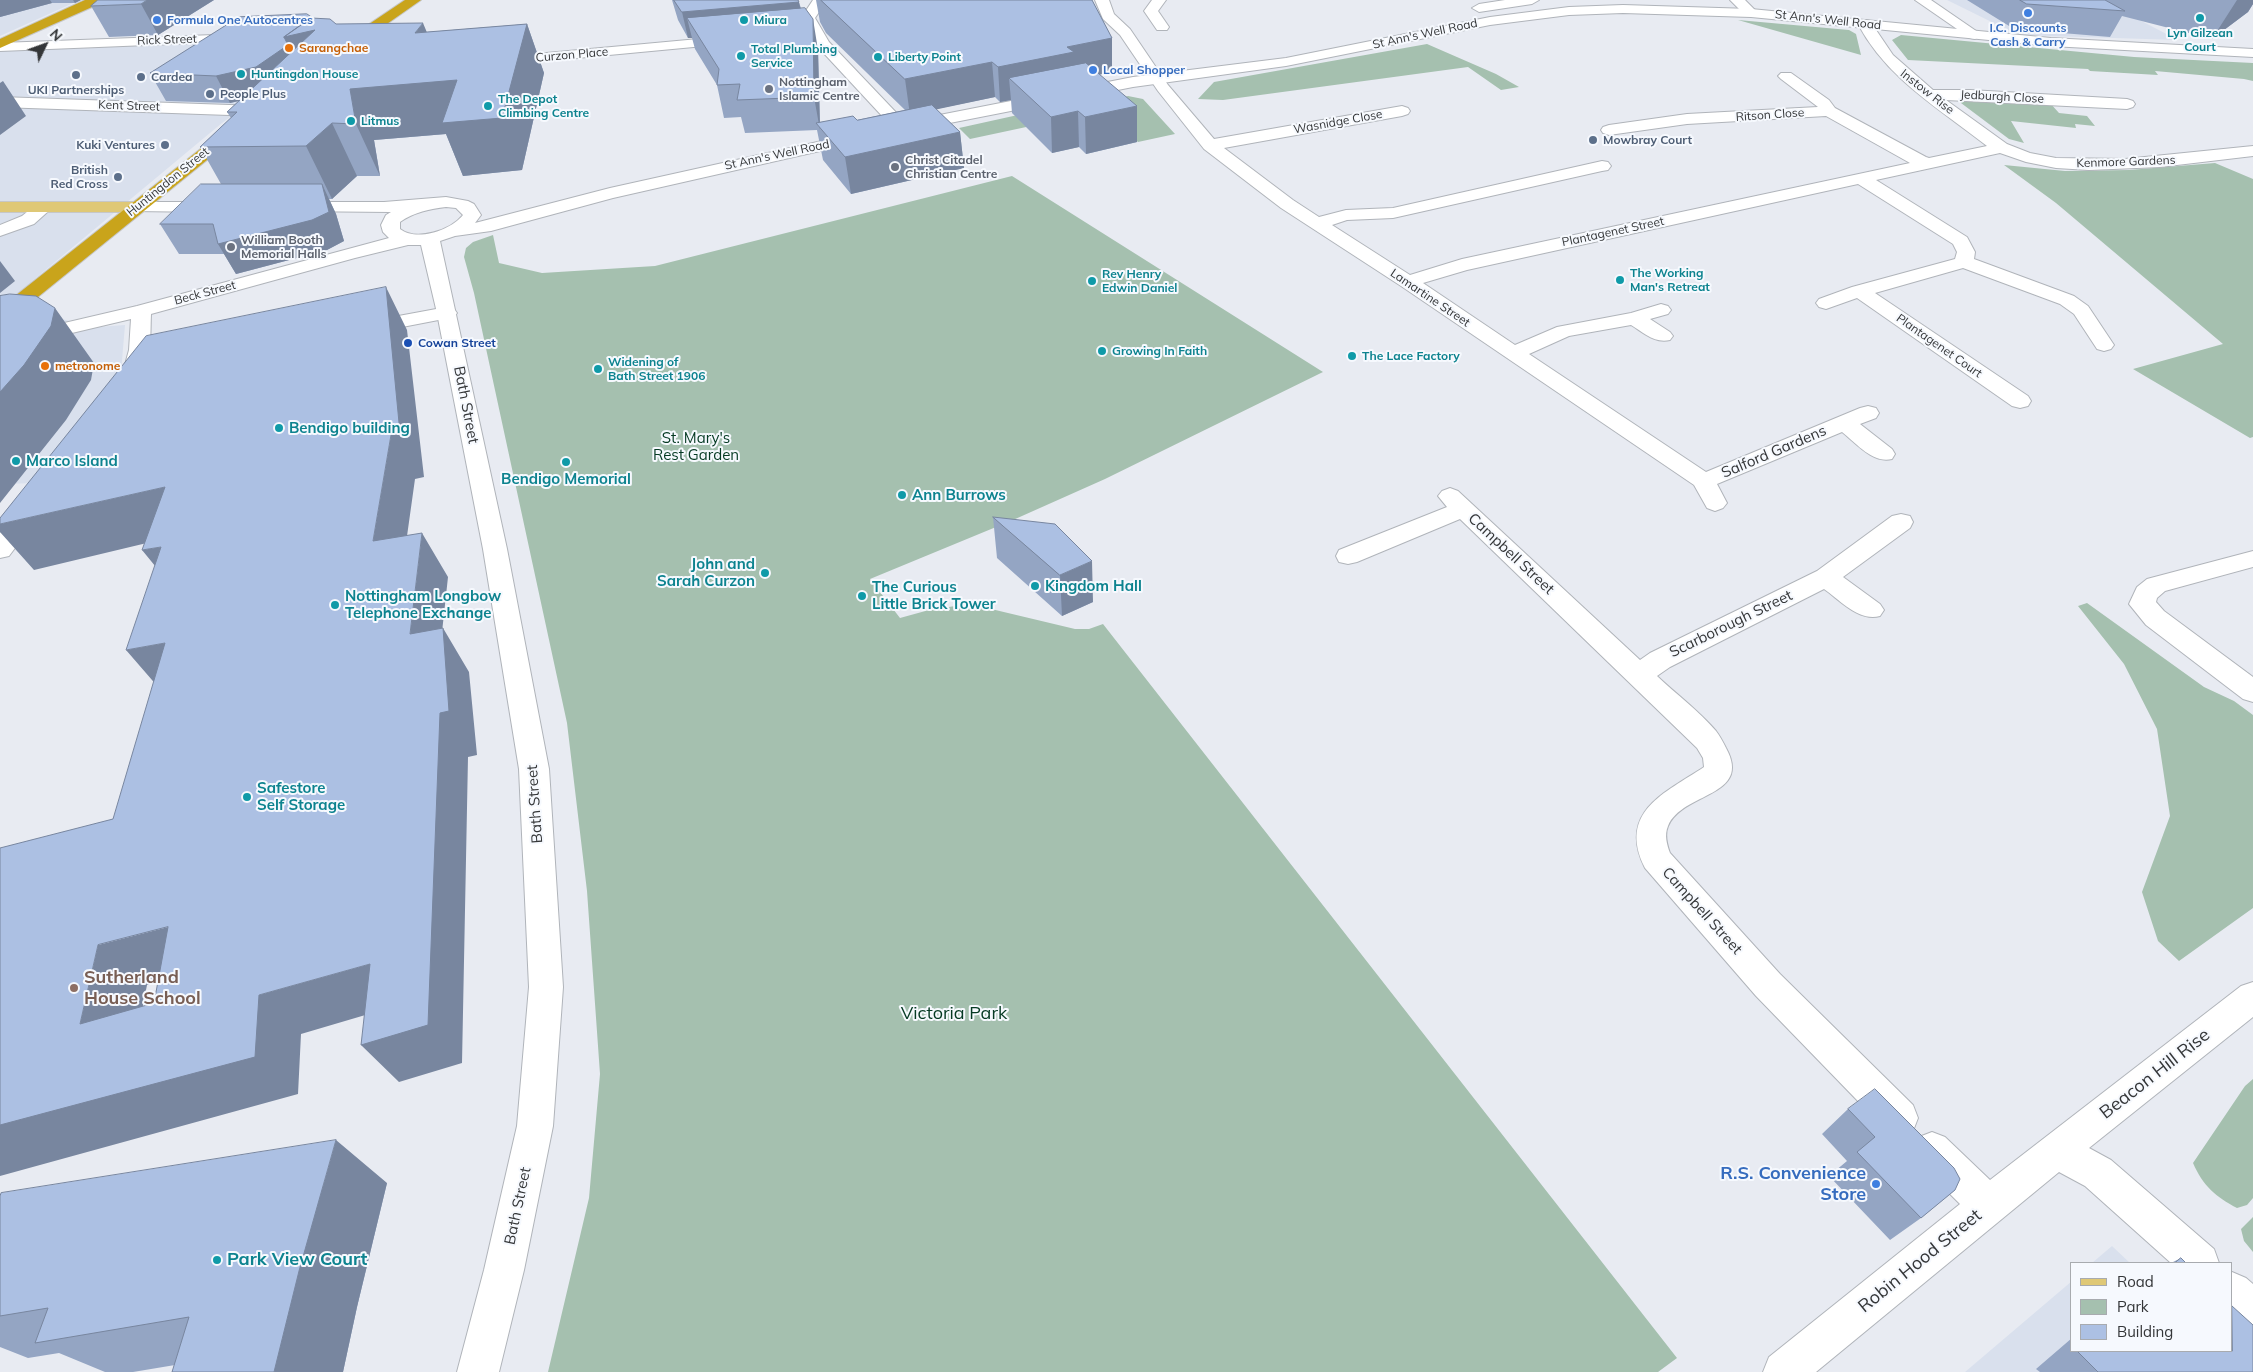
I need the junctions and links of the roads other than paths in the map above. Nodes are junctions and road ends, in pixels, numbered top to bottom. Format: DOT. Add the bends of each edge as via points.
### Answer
graph roads {
  1 [pos="414,0"];
  2 [pos="820,0"];
  3 [pos="1102,0"];
  4 [pos="1111,0"];
  5 [pos="1159,0"];
  6 [pos="1532,0"];
  7 [pos="1737,0"];
  8 [pos="1922,0"];
  9 [pos="98,1"];
  10 [pos="1497,5"];
  11 [pos="1479,8"];
  12 [pos="1751,13"];
  13 [pos="1515,17"];
  14 [pos="1865,24"];
  15 [pos="1162,27"];
  16 [pos="817,32"];
  17 [pos="364,33"];
  18 [pos="336,34"];
  19 [pos="798,34"];
  20 [pos="1975,35"];
  21 [pos="258,37"];
  22 [pos="742,39"];
  23 [pos="0,45"];
  24 [pos="2253,53"];
  25 [pos="334,55"];
  26 [pos="491,62"];
  27 [pos="1786,76"];
  28 [pos="1157,78"];
  29 [pos="1928,95"];
  30 [pos="273,100"];
  31 [pos="0,102"];
  32 [pos="2127,104"];
  33 [pos="258,111"];
  34 [pos="1402,111"];
  35 [pos="1829,111"];
  36 [pos="1632,126"];
  37 [pos="902,128"];
  38 [pos="1609,130"];
  39 [pos="1651,138"];
  40 [pos="1210,145"];
  41 [pos="2001,148"];
  42 [pos="2253,151"];
  43 [pos="2224,155"];
  44 [pos="1929,164"];
  45 [pos="1602,166"];
  46 [pos="2248,168"];
  47 [pos="1800,176"];
  48 [pos="1862,179"];
  49 [pos="1818,187"];
  50 [pos="610,192"];
  51 [pos="434,203"];
  52 [pos="0,207"];
  53 [pos="44,207"];
  54 [pos="137,207"];
  55 [pos="232,207"];
  56 [pos="282,207"];
  57 [pos="470,210"];
  58 [pos="1318,223"];
  59 [pos="0,231"];
  60 [pos="431,236"];
  61 [pos="1964,262"];
  62 [pos="1408,282"];
  63 [pos="1858,291"];
  64 [pos="1826,303"];
  65 [pos="1661,310"];
  66 [pos="141,311"];
  67 [pos="447,313"];
  68 [pos="0,318"];
  69 [pos="1634,318"];
  70 [pos="351,332"];
  71 [pos="1663,336"];
  72 [pos="0,344"];
  73 [pos="2104,345"];
  74 [pos="1514,353"];
  75 [pos="135,382"];
  76 [pos="2020,401"];
  77 [pos="1868,413"];
  78 [pos="1844,423"];
  79 [pos="1884,454"];
  80 [pos="1704,481"];
  81 [pos="40,499"];
  82 [pos="1715,504"];
  83 [pos="1901,522"];
  84 [pos="0,550"];
  85 [pos="1348,556"];
  86 [pos="2253,559"];
  87 [pos="1826,577"];
  88 [pos="1871,610"];
  89 [pos="1638,675"];
  90 [pos="2253,692"];
  91 [pos="2253,997"];
  92 [pos="2057,1151"];
  93 [pos="1988,1205"];
  94 [pos="2199,1262"];
  95 [pos="2233,1293"];
  96 [pos="2253,1311"];
  97 [pos="478,1372"];
  98 [pos="1784,1372"];
  1 -- 17 [label="highway"];
  2 -- 16 [label="street" via="808,18"];
  3 -- 4 [label="street"];
  3 -- 28 [label="street, Lamartine Street" via="1108,16 1125,32"];
  5 -- 15 [label="street" via="1151,11"];
  6 -- 10 [label="street"];
  7 -- 12 [label="street"];
  8 -- 20 [label="street"];
  9 -- 23 [label="highway"];
  10 -- 11 [label="street"];
  10 -- 13 [label="street"];
  12 -- 13 [label="street, St Ann's Well Road" via="1593,10"];
  12 -- 14 [label="street, St Ann's Well Road"];
  13 -- 28 [label="street, St Ann's Well Road" via="1286,62"];
  14 -- 20 [label="street, St Ann's Well Road"];
  14 -- 29 [label="street, Instow Rise" via="1889,60"];
  16 -- 19 [label="street"];
  16 -- 37 [label="street" via="823,44"];
  17 -- 18 [label="street"];
  17 -- 25 [label="highway"];
  20 -- 24 [label="street, St Ann's Well Road"];
  21 -- 23 [label="street, Rick Street"];
  22 -- 26 [label="street, Curzon Place"];
  27 -- 35 [label="street, Ritson Close"];
  28 -- 37 [label="street, St Ann's Well Road"];
  28 -- 40 [label="street, Lamartine Street"];
  29 -- 32 [label="street, Jedburgh Close" via="2081,107"];
  29 -- 41 [label="street, Instow Rise"];
  30 -- 33 [label="highway, Huntingdon Street"];
  31 -- 33 [label="street, Kent Street"];
  33 -- 54 [label="highway, Huntingdon Street"];
  34 -- 40 [label="street, Wasnidge Close" via="1278,138"];
  35 -- 36 [label="street, Ritson Close"];
  35 -- 44 [label="street, Ritson Close"];
  36 -- 38 [label="street, Ritson Close"];
  36 -- 39 [label="street"];
  37 -- 50 [label="street, St Ann's Well Road"];
  40 -- 58 [label="street, Lamartine Street" via="1287,204"];
  41 -- 43 [label="street, Kenmore Gardens" via="2047,162 2091,166"];
  41 -- 44 [label="street, Plantagenet Street"];
  42 -- 43 [label="street, Kenmore Gardens"];
  43 -- 46 [label="street"];
  44 -- 48 [label="street, Plantagenet Street"];
  45 -- 58 [label="street" via="1393,213 1346,215"];
  47 -- 49 [label="street"];
  48 -- 49 [label="street, Plantagenet Street"];
  48 -- 61 [label="street" via="1960,241 1966,252"];
  49 -- 62 [label="street, Plantagenet Street" via="1462,265"];
  50 -- 57 [label="street, St Ann's Well Road" via="517,207"];
  50 -- 60 [label="street, St Ann's Well Road" via="486,227"];
  51 -- 56 [label="street" via="384,207"];
  51 -- 57 [label="street" via="456,203"];
  51 -- 60 [label="street" via="410,209 390,227 399,237"];
  52 -- 53 [label="main road"];
  53 -- 54 [label="main road"];
  53 -- 59 [label="street" via="28,220"];
  54 -- 55 [label="street"];
  54 -- 68 [label="highway, Huntingdon Street"];
  57 -- 60 [label="street" via="469,220"];
  58 -- 62 [label="street, Lamartine Street"];
  60 -- 66 [label="street, Beck Street" via="350,253"];
  60 -- 67 [label="street, Bath Street" via="432,256"];
  61 -- 63 [label="street"];
  61 -- 73 [label="street" via="2074,304"];
  62 -- 74 [label="street, Lamartine Street"];
  63 -- 64 [label="street"];
  63 -- 76 [label="street, Plantagenet Court"];
  65 -- 69 [label="street"];
  66 -- 72 [label="street, Beck Street"];
  66 -- 75 [label="street"];
  67 -- 70 [label="street"];
  67 -- 97 [label="street, Bath Street" via="495,549 534,769 546,987 535,1126"];
  69 -- 71 [label="street"];
  69 -- 74 [label="street" via="1564,331"];
  74 -- 80 [label="street, Lamartine Street"];
  77 -- 78 [label="street, Salford Gardens"];
  78 -- 79 [label="street, Salford Gardens"];
  78 -- 80 [label="street, Salford Gardens"];
  80 -- 82 [label="street"];
  81 -- 84 [label="street"];
  83 -- 87 [label="street, Scarborough Street"];
  85 -- 89 [label="street, Campbell Street" via="1456,503"];
  86 -- 90 [label="street" via="2156,585 2146,593 2142,604 2155,618"];
  87 -- 88 [label="street"];
  87 -- 89 [label="street, Scarborough Street" via="1660,660"];
  89 -- 93 [label="street, Campbell Street" via="1707,740 1717,758 1719,772 1672,802 1655,819 1650,836 1656,859 1768,985"];
  91 -- 92 [label="street, Beacon Hill Rise"];
  92 -- 93 [label="street, Robin Hood Street"];
  92 -- 94 [label="street" via="2098,1173"];
  93 -- 98 [label="street, Robin Hood Street"];
  95 -- 96 [label="street"];
}
